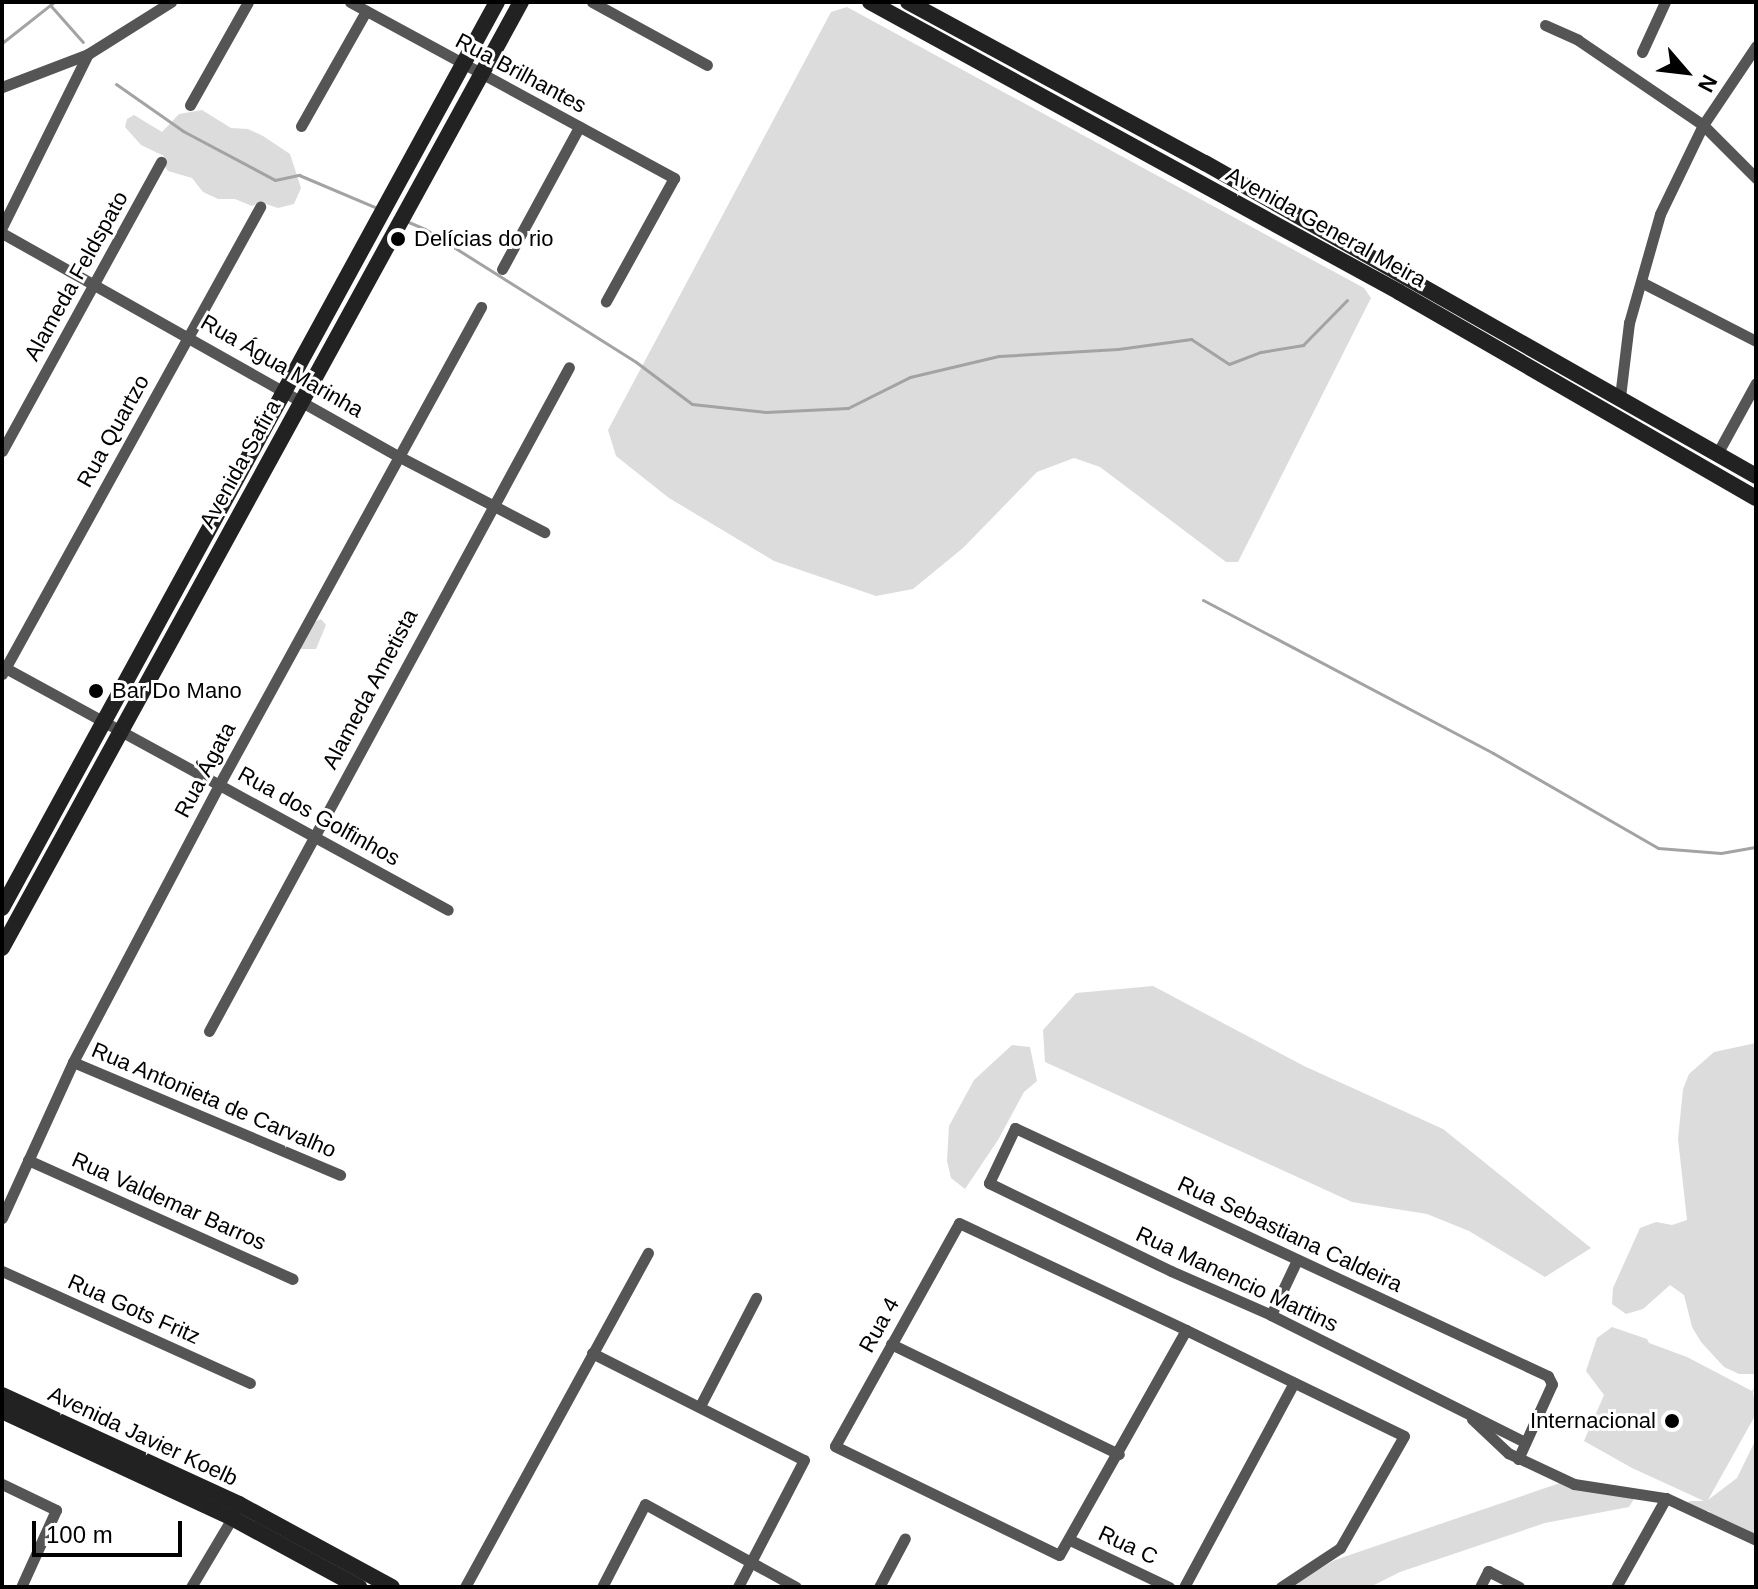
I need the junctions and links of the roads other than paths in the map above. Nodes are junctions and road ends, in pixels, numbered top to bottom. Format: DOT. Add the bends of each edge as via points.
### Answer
graph roads {
  1 [pos="171,2"];
  2 [pos="248,2"];
  3 [pos="350,2"];
  4 [pos="497,2"];
  5 [pos="521,2"];
  6 [pos="592,2"];
  7 [pos="870,2"];
  8 [pos="908,2"];
  9 [pos="1665,2"];
  10 [pos="366,11"];
  11 [pos="1545,25"];
  12 [pos="1756,46"];
  13 [pos="1642,52"];
  14 [pos="88,54"];
  15 [pos="464,64"];
  16 [pos="707,65"];
  17 [pos="482,74"];
  18 [pos="2,87"];
  19 [pos="190,105"];
  20 [pos="1703,125"];
  21 [pos="301,126"];
  22 [pos="579,127"];
  23 [pos="161,162"];
  24 [pos="1756,178"];
  25 [pos="260,207"];
  26 [pos="2,230"];
  27 [pos="502,269"];
  28 [pos="1641,282"];
  29 [pos="95,283"];
  30 [pos="606,301"];
  31 [pos="481,307"];
  32 [pos="189,335"];
  33 [pos="1756,341"];
  34 [pos="569,367"];
  35 [pos="1756,383"];
  36 [pos="293,397"];
  37 [pos="1620,397"];
  38 [pos="1612,412"];
  39 [pos="2,451"];
  40 [pos="1717,454"];
  41 [pos="398,456"];
  42 [pos="1756,476"];
  43 [pos="1756,498"];
  44 [pos="491,506"];
  45 [pos="544,532"];
  46 [pos="3,669"];
  47 [pos="103,722"];
  48 [pos="119,732"];
  49 [pos="220,783"];
  50 [pos="314,837"];
  51 [pos="2,908"];
  52 [pos="448,910"];
  53 [pos="3,946"];
  54 [pos="209,1031"];
  55 [pos="73,1062"];
  56 [pos="1015,1128"];
  57 [pos="28,1160"];
  58 [pos="340,1175"];
  59 [pos="2,1218"];
  60 [pos="648,1253"];
  61 [pos="1297,1260"];
  62 [pos="2,1271"];
  63 [pos="293,1279"];
  64 [pos="756,1298"];
  65 [pos="1271,1315"];
  66 [pos="1186,1330"];
  67 [pos="891,1344"];
  68 [pos="592,1353"];
  69 [pos="250,1383"];
  70 [pos="1294,1383"];
  71 [pos="2,1395"];
  72 [pos="700,1406"];
  73 [pos="2,1411"];
  74 [pos="1467,1413"];
  75 [pos="1525,1442"];
  76 [pos="1119,1454"];
  77 [pos="1518,1459"];
  78 [pos="2,1484"];
  79 [pos="1666,1498"];
  80 [pos="236,1511"];
  81 [pos="905,1538"];
  82 [pos="1070,1540"];
  83 [pos="1756,1540"];
  84 [pos="751,1562"];
  85 [pos="335,1574"];
  86 [pos="21,1587"];
  87 [pos="191,1587"];
  88 [pos="359,1587"];
  89 [pos="392,1587"];
  90 [pos="465,1587"];
  91 [pos="602,1587"];
  92 [pos="738,1587"];
  93 [pos="796,1587"];
  94 [pos="879,1587"];
  95 [pos="1169,1587"];
  96 [pos="1184,1587"];
  97 [pos="1281,1587"];
  98 [pos="1480,1587"];
  99 [pos="1519,1587"];
  100 [pos="1616,1587"];
  1 -- 14 [label="street"];
  2 -- 19 [label="street"];
  3 -- 10 [label="street, Rua Brilhantes"];
  4 -- 15 [label="street, Avenida Safira"];
  5 -- 17 [label="street, Avenida Safira"];
  6 -- 16 [label="street"];
  7 -- 38 [label="street, Avenida General Meira"];
  8 -- 37 [label="street, Avenida General Meira"];
  9 -- 13 [label="street"];
  10 -- 15 [label="street, Rua Brilhantes"];
  10 -- 21 [label="street"];
  11 -- 20 [label="street" via="1590,48"];
  12 -- 20 [label="street"];
  14 -- 18 [label="street"];
  14 -- 26 [label="street"];
  15 -- 17 [label="street, Rua Brilhantes"];
  15 -- 36 [label="street, Avenida Safira" via="378,222"];
  17 -- 22 [label="street, Rua Brilhantes"];
  17 -- 36 [label="street, Avenida Safira"];
  20 -- 24 [label="street"];
  20 -- 28 [label="street" via="1660,214"];
  22 -- 27 [label="street"];
  22 -- 30 [label="street, Rua Brilhantes" via="674,178"];
  23 -- 29 [label="street, Alameda Feldspato"];
  25 -- 32 [label="street, Rua Quartzo"];
  26 -- 29 [label="street, Rua Água Marinha"];
  28 -- 33 [label="street"];
  28 -- 37 [label="street" via="1629,323"];
  29 -- 32 [label="street, Rua Água Marinha"];
  29 -- 39 [label="street, Alameda Feldspato"];
  31 -- 41 [label="street, Rua Ágata"];
  32 -- 36 [label="street, Rua Água Marinha"];
  32 -- 46 [label="street, Rua Quartzo"];
  34 -- 44 [label="street, Alameda Ametista"];
  35 -- 40 [label="street"];
  36 -- 41 [label="street, Rua Água Marinha"];
  36 -- 47 [label="street, Avenida Safira"];
  36 -- 48 [label="street, Avenida Safira"];
  37 -- 38 [label="street"];
  37 -- 40 [label="street, Avenida General Meira"];
  38 -- 43 [label="street, Avenida General Meira"];
  40 -- 42 [label="street, Avenida General Meira"];
  41 -- 44 [label="street, Rua Água Marinha"];
  41 -- 49 [label="street, Rua Ágata"];
  44 -- 45 [label="street, Rua Água Marinha"];
  44 -- 50 [label="street, Alameda Ametista"];
  46 -- 47 [label="street, Rua dos Golfinhos"];
  47 -- 48 [label="street, Rua dos Golfinhos"];
  47 -- 51 [label="street, Avenida Safira"];
  48 -- 49 [label="street, Rua dos Golfinhos"];
  48 -- 53 [label="street, Avenida Safira"];
  49 -- 50 [label="street, Rua dos Golfinhos"];
  49 -- 55 [label="street, Rua Ágata"];
  50 -- 52 [label="street, Rua dos Golfinhos"];
  50 -- 54 [label="street, Alameda Ametista"];
  55 -- 57 [label="street, Rua Ágata"];
  55 -- 58 [label="street, Rua Antonieta de Carvalho"];
  56 -- 61 [label="street, Rua Sebastiana Caldeira"];
  56 -- 65 [label="street, Rua Manencio Martins" via="989,1183"];
  57 -- 59 [label="street, Rua Ágata"];
  57 -- 63 [label="street, Rua Valdemar Barros"];
  60 -- 68 [label="street"];
  61 -- 65 [label="street"];
  61 -- 75 [label="street, Rua Sebastiana Caldeira" via="1548,1376 1552,1384"];
  62 -- 69 [label="street, Rua Gots Fritz"];
  64 -- 72 [label="street"];
  65 -- 74 [label="street, Rua Manencio Martins"];
  66 -- 67 [label="street, Rua 4" via="959,1223"];
  66 -- 70 [label="street"];
  66 -- 76 [label="street"];
  67 -- 76 [label="street"];
  67 -- 82 [label="street, Rua 4" via="835,1446 1055,1554 1062,1553"];
  68 -- 72 [label="street"];
  68 -- 90 [label="street"];
  70 -- 96 [label="street"];
  70 -- 97 [label="street" via="1404,1436 1340,1548"];
  71 -- 80 [label="street, Avenida Javier Koelb"];
  72 -- 84 [label="street" via="804,1460"];
  73 -- 80 [label="street, Avenida Javier Koelb"];
  74 -- 75 [label="street, Rua Manencio Martins"];
  74 -- 77 [label="street, Rua Manencio Martins"];
  75 -- 77 [label="street"];
  76 -- 82 [label="street"];
  77 -- 79 [label="street, Rua Manencio Martins" via="1574,1484"];
  78 -- 86 [label="street" via="56,1510"];
  79 -- 83 [label="street, Rua Manencio Martins"];
  79 -- 100 [label="street"];
  80 -- 85 [label="street, Avenida Javier Koelb"];
  80 -- 87 [label="street"];
  81 -- 94 [label="street"];
  82 -- 95 [label="street, Rua C"];
  84 -- 91 [label="street" via="645,1504"];
  84 -- 92 [label="street"];
  84 -- 93 [label="street"];
  85 -- 88 [label="street, Avenida Javier Koelb"];
  85 -- 89 [label="street, Avenida Javier Koelb"];
  98 -- 99 [label="street" via="1488,1571"];
}
